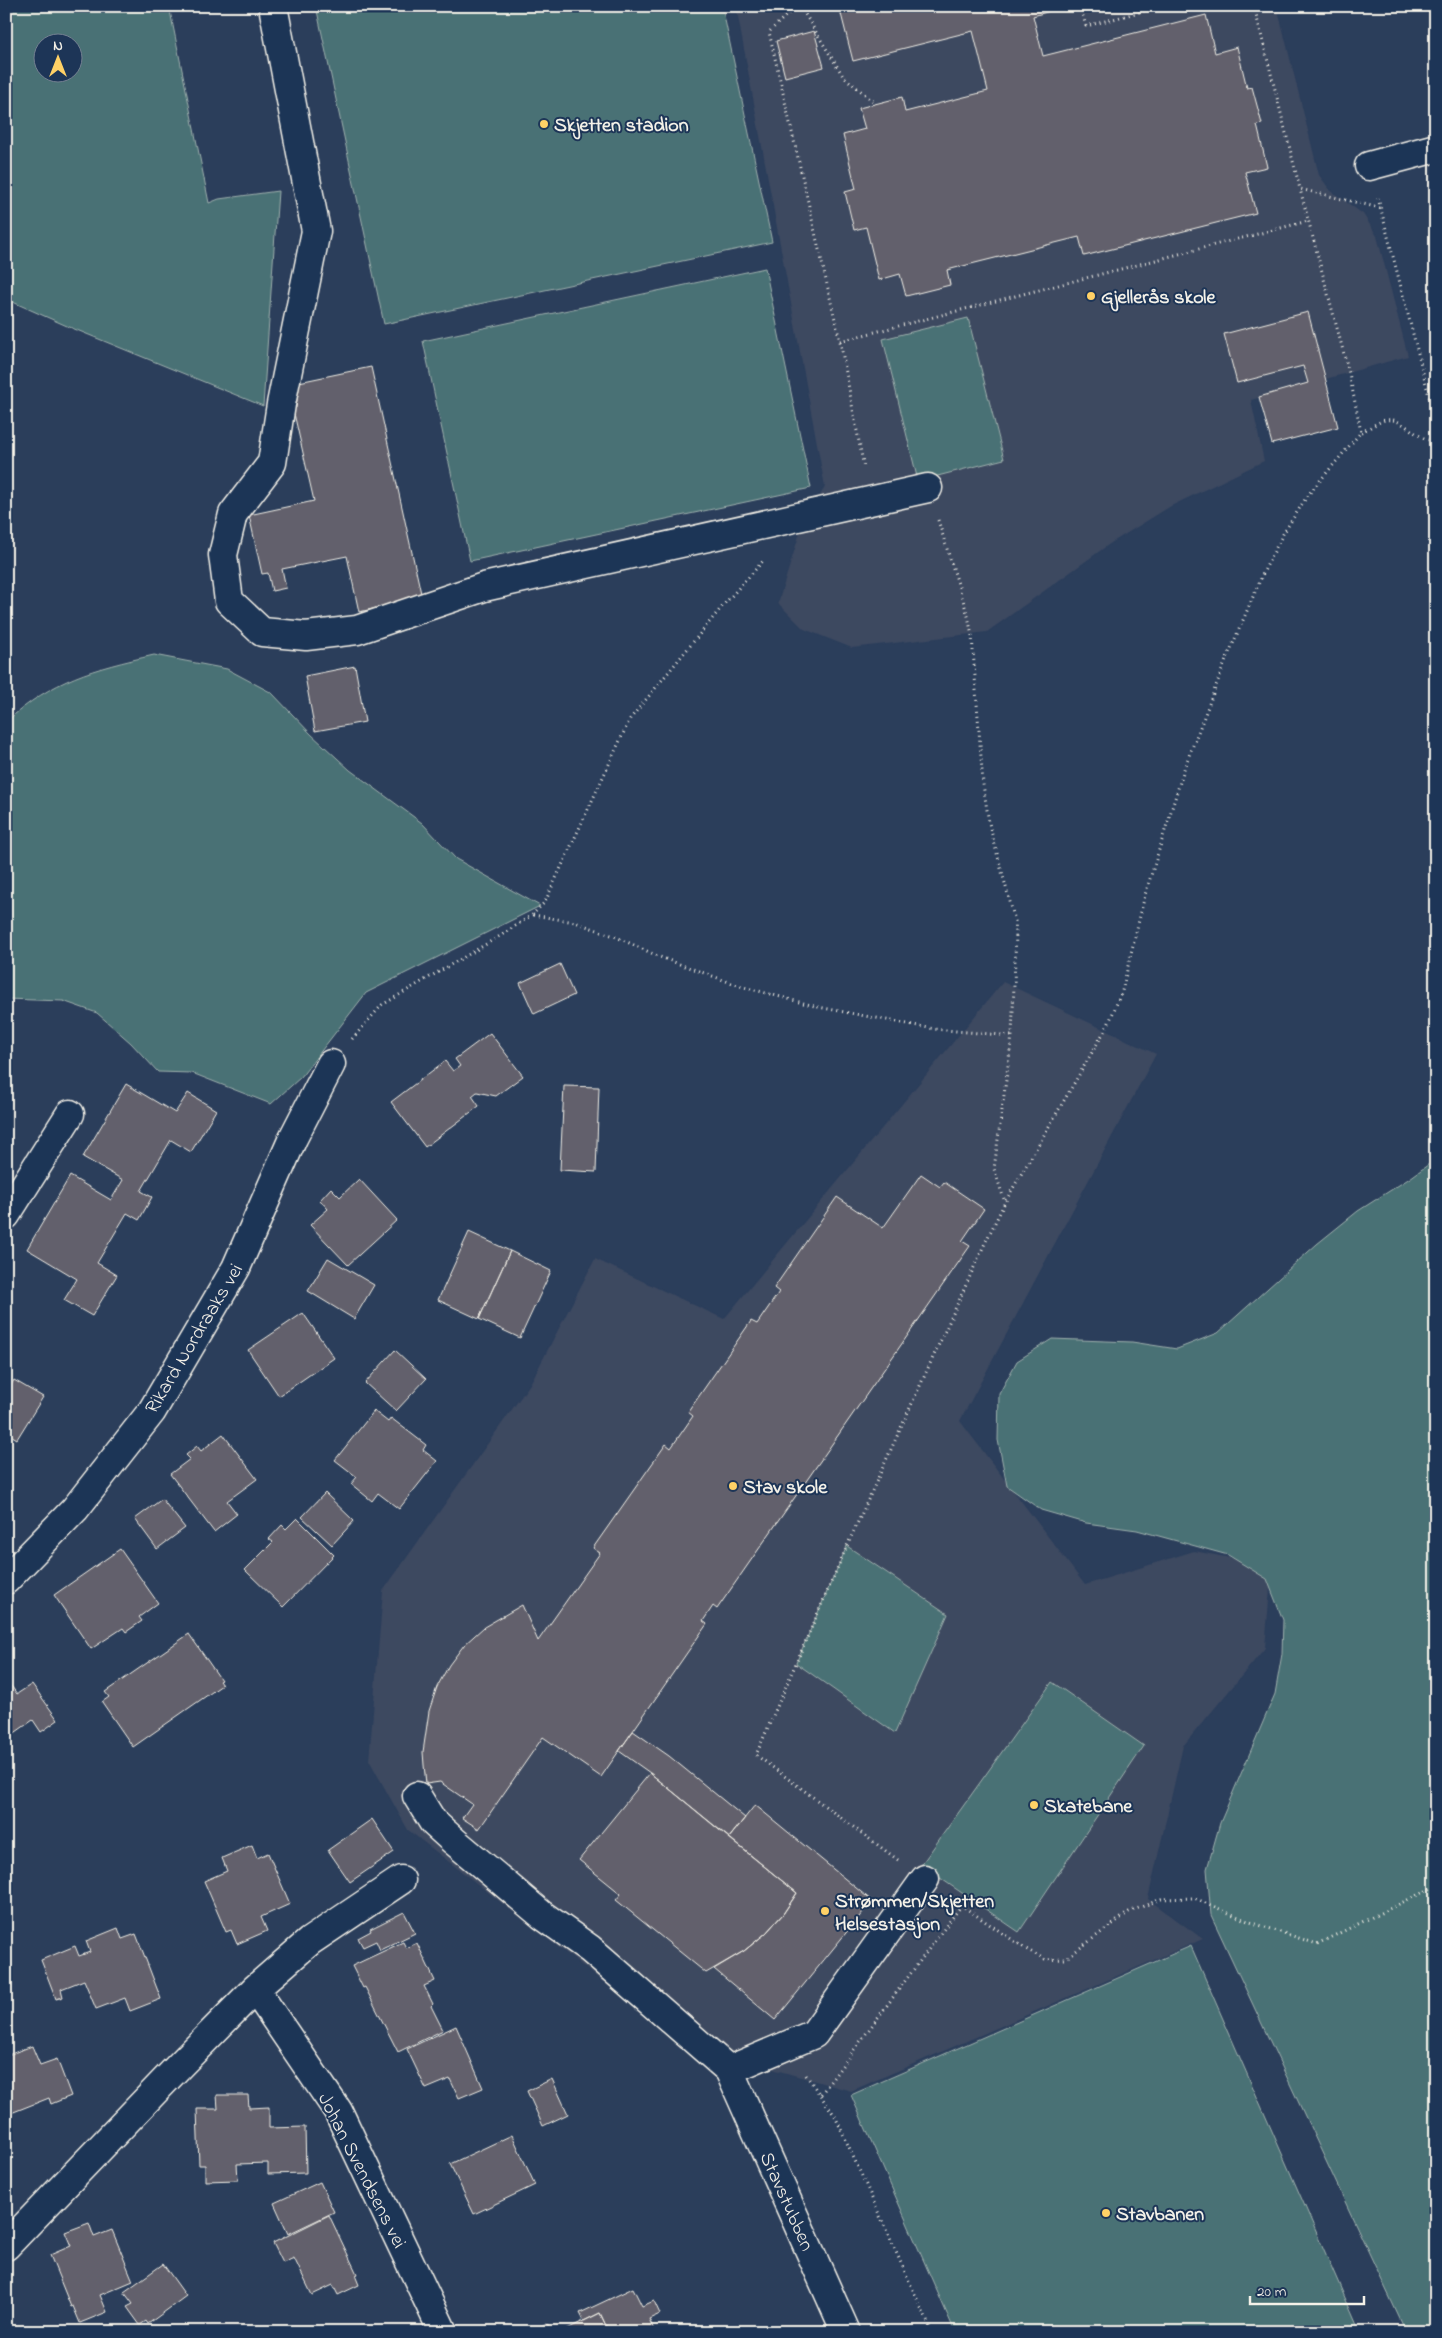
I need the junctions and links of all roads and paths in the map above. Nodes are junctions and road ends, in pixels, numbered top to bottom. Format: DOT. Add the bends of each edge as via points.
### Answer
graph roads {
  1 [pos="273,6"];
  2 [pos="796,6"];
  3 [pos="800,6"];
  4 [pos="1080,6"];
  5 [pos="1163,6"];
  6 [pos="1254,6"];
  7 [pos="873,101"];
  8 [pos="1436,148"];
  9 [pos="1369,166"];
  10 [pos="1300,189"];
  11 [pos="1380,208"];
  12 [pos="1308,221"];
  13 [pos="840,341"];
  14 [pos="1436,422"];
  15 [pos="1361,432"];
  16 [pos="1436,440"];
  17 [pos="928,488"];
  18 [pos="870,501"];
  19 [pos="765,558"];
  20 [pos="532,914"];
  21 [pos="1012,1036"];
  22 [pos="331,1064"];
  23 [pos="70,1114"];
  24 [pos="1005,1202"];
  25 [pos="6,1215"];
  26 [pos="6,1580"];
  27 [pos="417,1796"];
  28 [pos="925,1879"];
  29 [pos="401,1880"];
  30 [pos="1436,1886"];
  31 [pos="961,1906"];
  32 [pos="255,1989"];
  33 [pos="782,2046"];
  34 [pos="729,2070"];
  35 [pos="821,2094"];
  36 [pos="6,2246"];
  37 [pos="443,2332"];
  38 [pos="846,2332"];
  39 [pos="932,2332"];
  1 -- 18 [label="street" via="316,231 272,463 233,514 223,555 229,601 262,632 306,636 358,630 484,587"];
  2 -- 13 [label="path" via="769,32"];
  3 -- 7 [label="path" via="843,76"];
  4 -- 5 [label="path" via="1086,26"];
  6 -- 10 [label="path"];
  8 -- 9 [label="street"];
  9 -- 11 [label="path"];
  10 -- 11 [label="path"];
  10 -- 12 [label="path"];
  11 -- 14 [label="path"];
  12 -- 13 [label="path"];
  12 -- 15 [label="path" via="1349,373"];
  13 -- 18 [label="path"];
  15 -- 16 [label="path" via="1384,420 1394,420 1425,439"];
  15 -- 24 [label="path" via="1308,495 1264,571 1184,766 1145,896 1122,991 1108,1025"];
  17 -- 18 [label="street"];
  17 -- 21 [label="path" via="972,636 983,784 996,857 1015,921"];
  19 -- 20 [label="path" via="630,720 545,902"];
  20 -- 21 [label="path" via="575,922 740,986 818,1007 934,1029"];
  20 -- 22 [label="path" via="382,1005"];
  21 -- 24 [label="path" via="994,1169"];
  22 -- 26 [label="street, Rikard Nordraaks vei" via="293,1138 236,1268 152,1412 75,1509"];
  23 -- 25 [label="street"];
  24 -- 28 [label="path" via="756,1755"];
  27 -- 34 [label="street" via="433,1822 454,1841 542,1915 590,1949"];
  28 -- 31 [label="path"];
  28 -- 33 [label="street" via="814,2034"];
  29 -- 32 [label="street" via="310,1941"];
  30 -- 31 [label="path" via="1317,1944 1250,1922 1194,1898 1161,1900 1129,1912 1065,1959 1046,1960"];
  31 -- 35 [label="path"];
  32 -- 36 [label="street"];
  32 -- 37 [label="street, Johan Svendsens vei" via="338,2111"];
  33 -- 34 [label="street"];
  33 -- 35 [label="path"];
  34 -- 38 [label="street, Stavstubben"];
  35 -- 39 [label="path" via="835,2116"];
}
